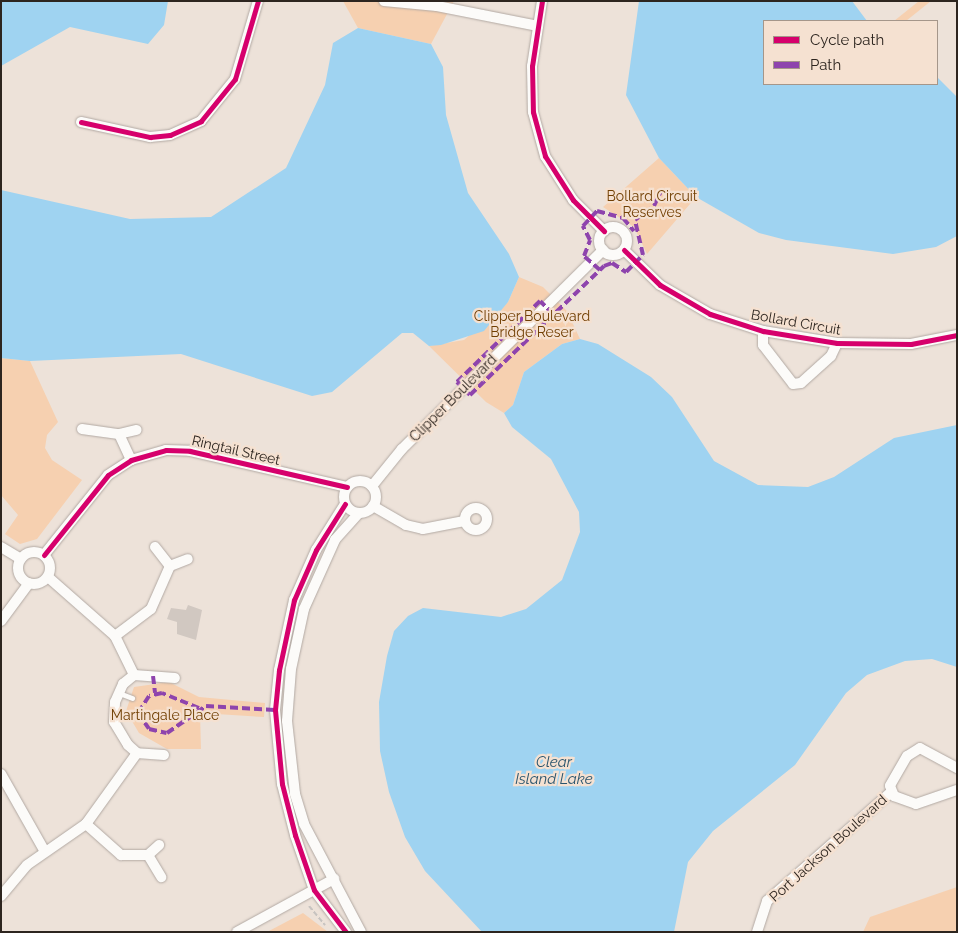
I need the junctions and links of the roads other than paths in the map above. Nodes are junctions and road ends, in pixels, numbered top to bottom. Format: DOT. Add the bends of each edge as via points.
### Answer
graph roads {
  1 [pos="258,1"];
  2 [pos="384,1"];
  3 [pos="425,1"];
  4 [pos="542,1"];
  5 [pos="437,6"];
  6 [pos="538,26"];
  7 [pos="81,122"];
  8 [pos="604,231"];
  9 [pos="603,250"];
  10 [pos="624,250"];
  11 [pos="763,331"];
  12 [pos="957,335"];
  13 [pos="837,342"];
  14 [pos="82,429"];
  15 [pos="137,430"];
  16 [pos="119,434"];
  17 [pos="131,460"];
  18 [pos="372,486"];
  19 [pos="347,487"];
  20 [pos="345,504"];
  21 [pos="374,506"];
  22 [pos="359,513"];
  23 [pos="464,521"];
  24 [pos="1,547"];
  25 [pos="156,547"];
  26 [pos="44,555"];
  27 [pos="21,559"];
  28 [pos="188,559"];
  29 [pos="170,566"];
  30 [pos="48,577"];
  31 [pos="29,583"];
  32 [pos="1,621"];
  33 [pos="115,636"];
  34 [pos="134,675"];
  35 [pos="175,678"];
  36 [pos="118,693"];
  37 [pos="132,698"];
  38 [pos="137,752"];
  39 [pos="164,755"];
  40 [pos="957,768"];
  41 [pos="1,774"];
  42 [pos="957,790"];
  43 [pos="890,793"];
  44 [pos="86,824"];
  45 [pos="158,845"];
  46 [pos="44,850"];
  47 [pos="148,855"];
  48 [pos="161,877"];
  49 [pos="334,879"];
  50 [pos="310,892"];
  51 [pos="1,896"];
  52 [pos="238,932"];
  53 [pos="346,932"];
  54 [pos="361,932"];
  55 [pos="757,932"];
  1 -- 7 [label="street" via="234,79 201,121 170,135 150,137"];
  2 -- 5 [label="street"];
  3 -- 5 [label="street"];
  4 -- 6 [label="street"];
  5 -- 6 [label="street"];
  6 -- 8 [label="street" via="532,66 533,112 545,156 573,200"];
  8 -- 9 [label="street" via="600,242"];
  8 -- 10 [label="street" via="615,227 623,231 627,242"];
  9 -- 10 [label="street" via="611,254"];
  9 -- 18 [label="street, Clipper Boulevard" via="402,449"];
  10 -- 11 [label="street, Bollard Circuit" via="660,285 710,314"];
  11 -- 13 [label="street, Bollard Circuit"];
  11 -- 13 [label="street" via="763,345 793,384 801,383 831,356"];
  12 -- 13 [label="street, Bollard Circuit" via="911,344"];
  14 -- 16 [label="street"];
  15 -- 16 [label="street"];
  16 -- 17 [label="street"];
  17 -- 19 [label="street, Ringtail Street" via="166,450 190,451"];
  17 -- 26 [label="street, Ringtail Street" via="93,490"];
  18 -- 19 [label="street" via="358,480"];
  18 -- 21 [label="street"];
  19 -- 20 [label="street"];
  20 -- 22 [label="street"];
  20 -- 50 [label="street" via="316,550 294,600 276,697 282,784"];
  21 -- 22 [label="street"];
  21 -- 23 [label="street" via="406,526 424,529"];
  22 -- 49 [label="street" via="335,540 315,582 298,634 288,696 295,794 312,842"];
  24 -- 27 [label="street"];
  25 -- 29 [label="street"];
  26 -- 27 [label="street" via="29,553"];
  26 -- 30 [label="street" via="50,563"];
  27 -- 31 [label="street" via="19,573"];
  28 -- 29 [label="street"];
  29 -- 33 [label="street" via="151,609"];
  30 -- 31 [label="street" via="40,583"];
  30 -- 33 [label="street"];
  31 -- 32 [label="street"];
  33 -- 34 [label="street"];
  34 -- 35 [label="street"];
  34 -- 36 [label="street"];
  36 -- 37 [label="lane"];
  36 -- 38 [label="street" via="114,722"];
  38 -- 39 [label="street"];
  38 -- 44 [label="street"];
  40 -- 43 [label="street, Port Jackson Boulevard" via="920,748 907,756"];
  41 -- 46 [label="street"];
  42 -- 43 [label="street, Port Jackson Boulevard" via="916,804"];
  43 -- 55 [label="street, Port Jackson Boulevard" via="767,901"];
  44 -- 46 [label="street"];
  44 -- 47 [label="street" via="121,855"];
  45 -- 47 [label="street"];
  46 -- 51 [label="street"];
  47 -- 48 [label="street"];
  49 -- 50 [label="street"];
  49 -- 54 [label="street"];
  50 -- 52 [label="street"];
  50 -- 53 [label="street"];
}
